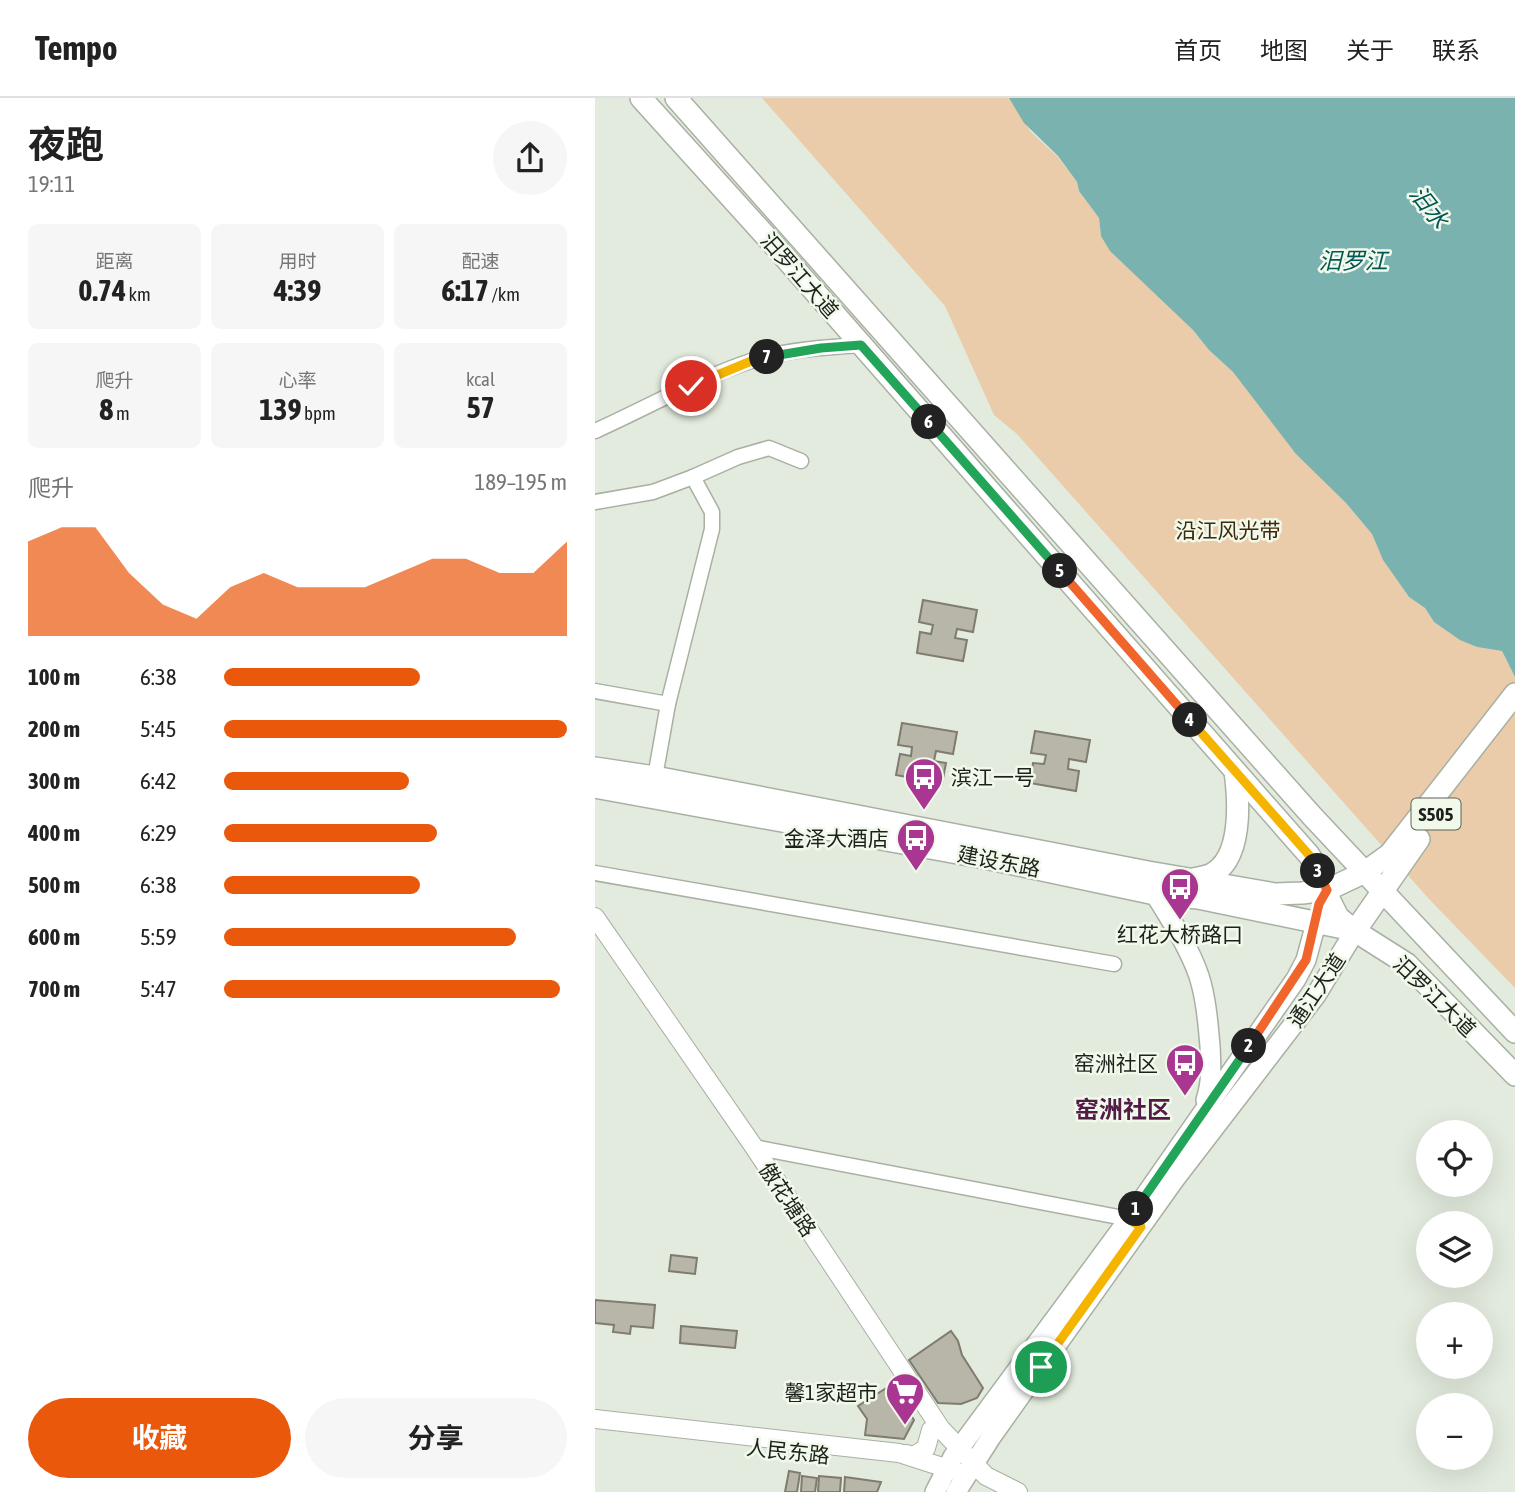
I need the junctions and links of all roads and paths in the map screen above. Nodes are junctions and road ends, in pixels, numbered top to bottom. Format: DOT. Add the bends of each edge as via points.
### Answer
graph roads {
  1 [pos="641,98"];
  2 [pos="676,98"];
  3 [pos="861,345"];
  4 [pos="595,430"];
  5 [pos="801,461"];
  6 [pos="693,477"];
  7 [pos="595,502"];
  8 [pos="595,691"];
  9 [pos="1515,694"];
  10 [pos="1515,703"];
  11 [pos="668,704"];
  12 [pos="1486,735"];
  13 [pos="595,768"];
  14 [pos="1235,771"];
  15 [pos="655,777"];
  16 [pos="595,787"];
  17 [pos="1365,872"];
  18 [pos="595,873"];
  19 [pos="1191,880"];
  20 [pos="1327,890"];
  21 [pos="1383,892"];
  22 [pos="1155,894"];
  23 [pos="595,917"];
  24 [pos="1316,923"];
  25 [pos="1355,931"];
  26 [pos="595,935"];
  27 [pos="1114,964"];
  28 [pos="1515,1032"];
  29 [pos="1515,1075"];
  30 [pos="1199,1118"];
  31 [pos="754,1147"];
  32 [pos="1135,1223"];
  33 [pos="595,1419"];
  34 [pos="931,1430"];
  35 [pos="595,1431"];
  36 [pos="899,1452"];
  37 [pos="962,1476"];
  38 [pos="1018,1492"];
  1 -- 3 [label="main road, 汨罗江大道"];
  2 -- 17 [label="main road, 汨罗江大道"];
  3 -- 4 [label="street" via="756,359"];
  3 -- 14 [label="main road, 汨罗江大道"];
  5 -- 6 [label="street" via="769,448"];
  6 -- 7 [label="street" via="653,492"];
  6 -- 11 [label="street" via="712,512 712,529"];
  8 -- 11 [label="street"];
  9 -- 12 [label="main road, S505"];
  10 -- 12 [label="main road, S505"];
  11 -- 15 [label="street"];
  12 -- 17 [label="main road, S505" via="1390,855"];
  12 -- 21 [label="main road, S505"];
  13 -- 15 [label="main road, 建设东路"];
  14 -- 19 [label="main road" via="1238,810 1229,854 1210,875"];
  14 -- 20 [label="main road, 汨罗江大道" via="1309,855"];
  15 -- 19 [label="main road, 建设东路"];
  16 -- 22 [label="main road, 建设东路"];
  17 -- 20 [label="main road, 建设东路"];
  17 -- 21 [label="main road, 汨罗江大道"];
  18 -- 27 [label="street"];
  19 -- 20 [label="main road, 建设东路" via="1275,894"];
  20 -- 24 [label="main road, 通江大道"];
  20 -- 25 [label="main road, 汨罗江大道" via="1334,911"];
  21 -- 25 [label="main road, S505"];
  21 -- 28 [label="main road, 汨罗江大道"];
  22 -- 24 [label="main road, 建设东路" via="1198,898"];
  22 -- 30 [label="main road" via="1185,945 1203,994 1211,1084"];
  23 -- 31 [label="street, 傲花塘路"];
  24 -- 25 [label="main road, 建设东路"];
  24 -- 30 [label="main road, 通江大道" via="1296,979"];
  25 -- 29 [label="main road, 汨罗江大道" via="1407,964"];
  25 -- 32 [label="main road, 通江大道" via="1316,995 1174,1180"];
  26 -- 34 [label="street"];
  30 -- 32 [label="main road, 通江大道"];
  31 -- 32 [label="street"];
  31 -- 37 [label="street, 傲花塘路" via="941,1429"];
  32 -- 37 [label="main road, 通江大道"];
  33 -- 36 [label="street, 人民东路"];
  34 -- 36 [label="street" via="926,1448 915,1456"];
  34 -- 37 [label="street"];
  35 -- 37 [label="street, 人民东路" via="898,1462"];
  36 -- 37 [label="street, 人民东路"];
  37 -- 38 [label="street, 傲花塘路"];
}
